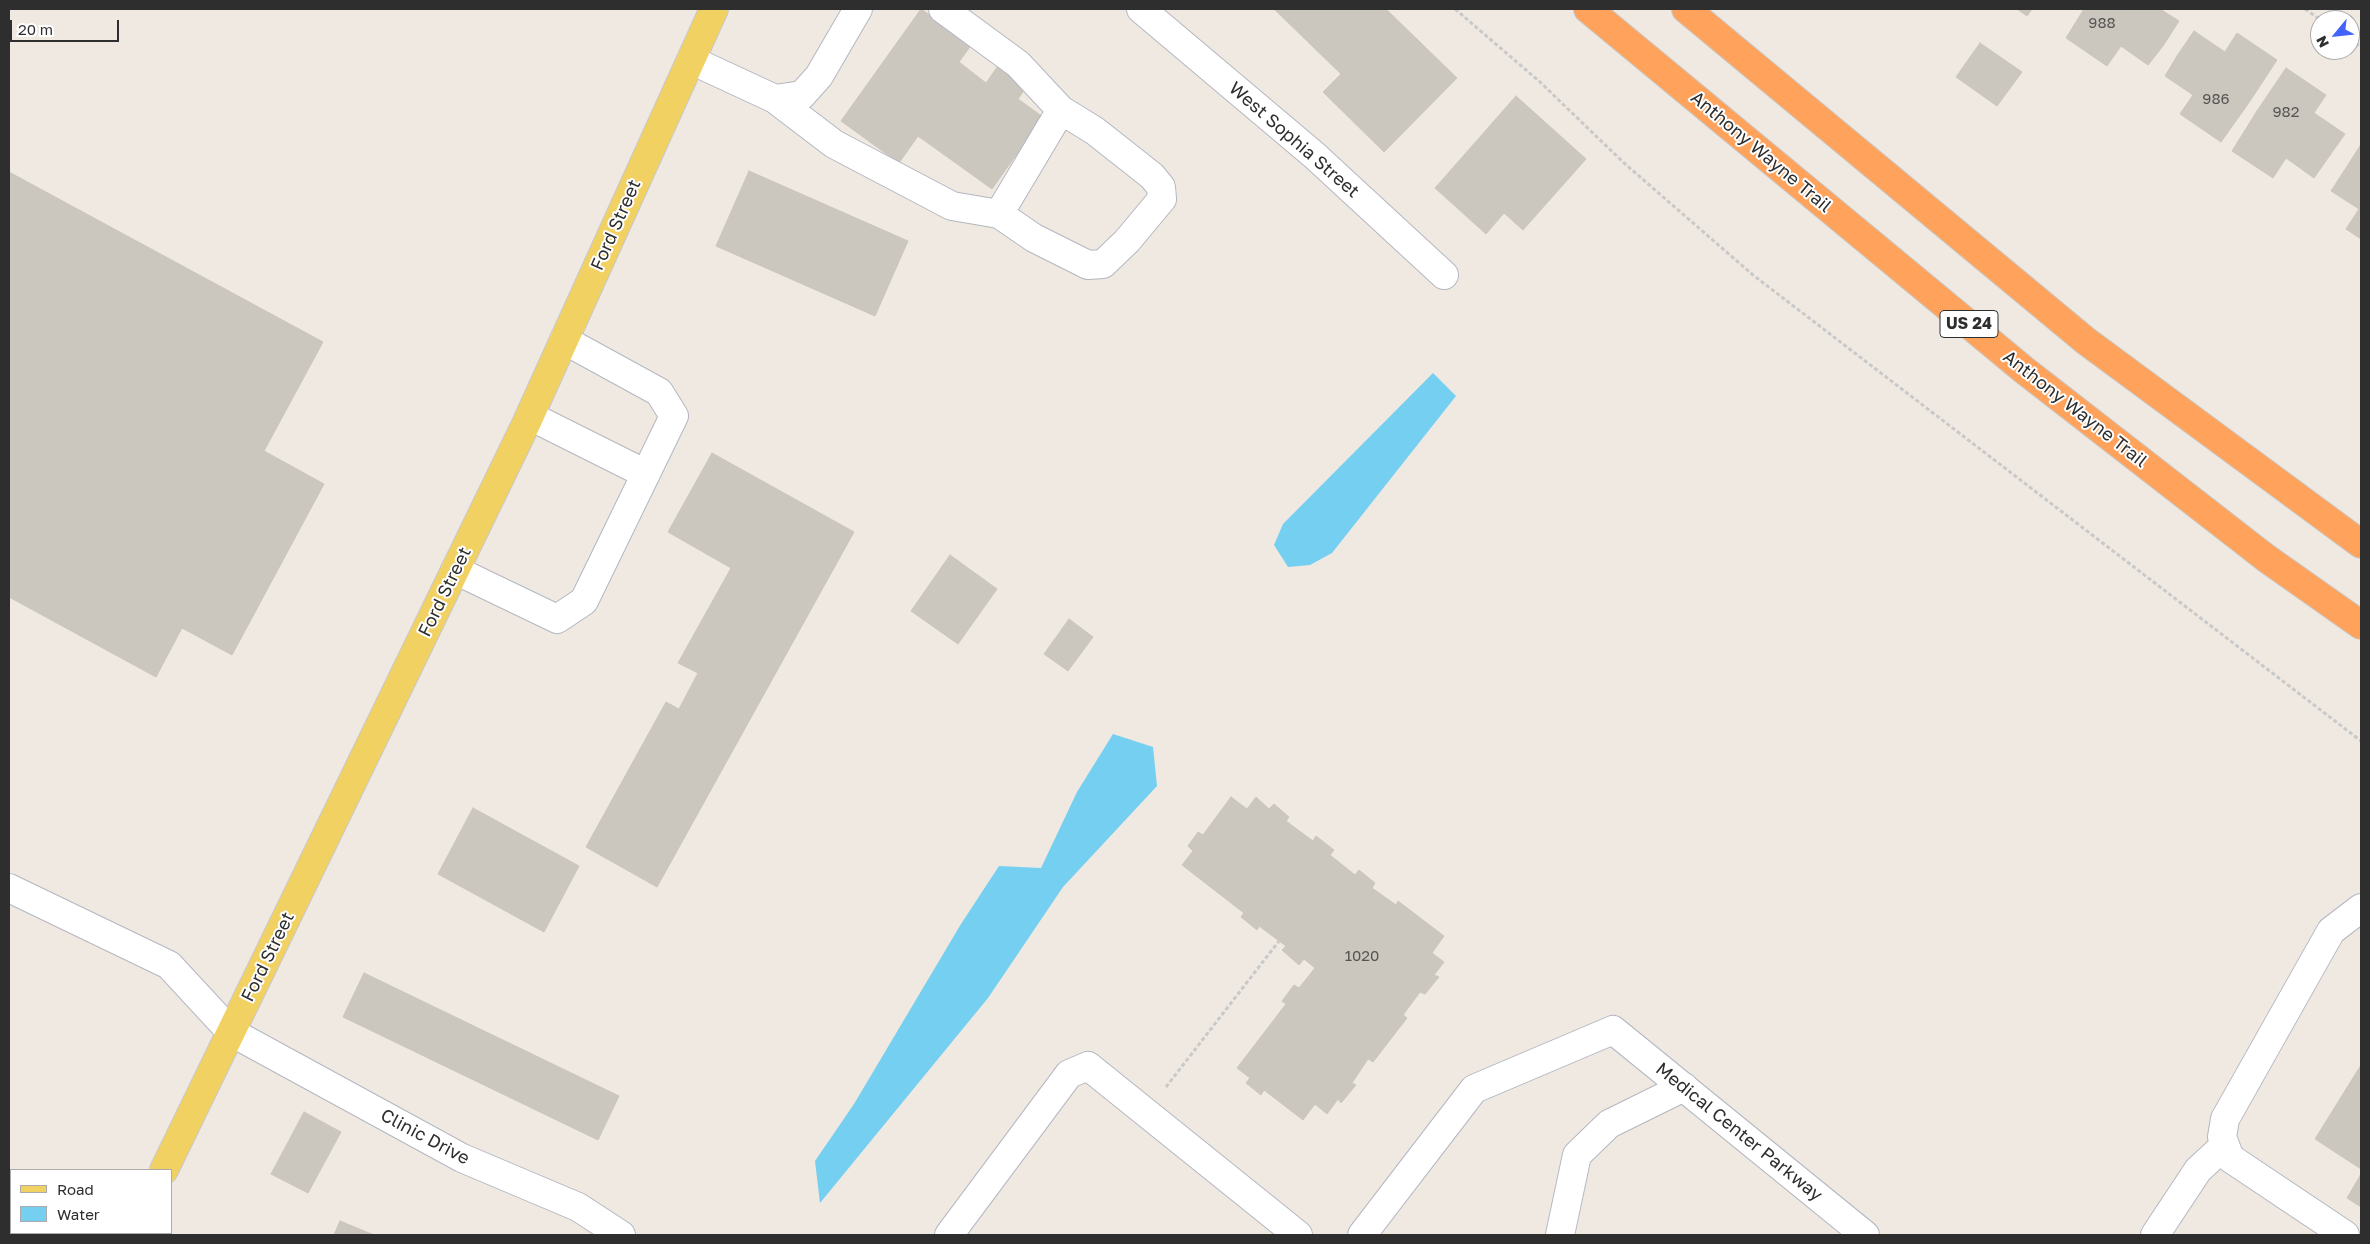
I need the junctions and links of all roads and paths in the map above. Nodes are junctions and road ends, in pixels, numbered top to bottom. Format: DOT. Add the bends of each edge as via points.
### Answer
graph roads {
  1 [pos="714,9"];
  2 [pos="858,9"];
  3 [pos="942,9"];
  4 [pos="1141,9"];
  5 [pos="1455,9"];
  6 [pos="1588,9"];
  7 [pos="1686,9"];
  8 [pos="691,60"];
  9 [pos="775,99"];
  10 [pos="1060,110"];
  11 [pos="999,214"];
  12 [pos="1444,275"];
  13 [pos="564,340"];
  14 [pos="530,416"];
  15 [pos="646,474"];
  16 [pos="2361,544"];
  17 [pos="456,570"];
  18 [pos="2361,625"];
  19 [pos="2361,741"];
  20 [pos="9,888"];
  21 [pos="2361,908"];
  22 [pos="1279,941"];
  23 [pos="231,1032"];
  24 [pos="1684,1087"];
  25 [pos="1146,1113"];
  26 [pos="2225,1144"];
  27 [pos="164,1169"];
  28 [pos="621,1235"];
  29 [pos="949,1235"];
  30 [pos="1298,1235"];
  31 [pos="1362,1235"];
  32 [pos="1560,1235"];
  33 [pos="1865,1235"];
  34 [pos="2155,1235"];
  35 [pos="2345,1235"];
  1 -- 8 [label="main road, Ford Street"];
  2 -- 9 [label="street" via="819,76 802,95"];
  3 -- 10 [label="street" via="1018,64"];
  4 -- 12 [label="street, West Sophia Street" via="1314,155"];
  5 -- 19 [label="path" via="1753,275"];
  6 -- 18 [label="highway, Anthony Wayne Trail / US 24" via="2024,370 2266,558"];
  7 -- 16 [label="highway" via="2086,340"];
  8 -- 9 [label="street"];
  8 -- 13 [label="main road, Ford Street"];
  9 -- 11 [label="street" via="834,144 952,206"];
  10 -- 11 [label="street"];
  10 -- 11 [label="street" via="1095,131 1152,176 1161,187 1162,199 1127,242 1103,264 1088,265 1034,238"];
  13 -- 14 [label="main road, Ford Street"];
  13 -- 15 [label="street" via="659,392 674,416"];
  14 -- 15 [label="street"];
  14 -- 17 [label="main road, Ford Street"];
  15 -- 17 [label="street" via="584,601 557,619"];
  17 -- 23 [label="main road, Ford Street"];
  20 -- 23 [label="street, Clinic Drive" via="169,965"];
  21 -- 26 [label="street" via="2332,931 2224,1119 2222,1137"];
  22 -- 25 [label="path"];
  23 -- 27 [label="main road, Ford Street"];
  23 -- 28 [label="street, Clinic Drive" via="462,1158 578,1207"];
  24 -- 31 [label="street, Medical Center Parkway" via="1613,1030 1474,1089"];
  24 -- 32 [label="street" via="1610,1124 1577,1155"];
  24 -- 33 [label="street, Medical Center Parkway"];
  25 -- 29 [label="street" via="1088,1066 1069,1074"];
  25 -- 30 [label="street"];
  26 -- 34 [label="street" via="2198,1170"];
  26 -- 35 [label="street" via="2230,1158"];
}
